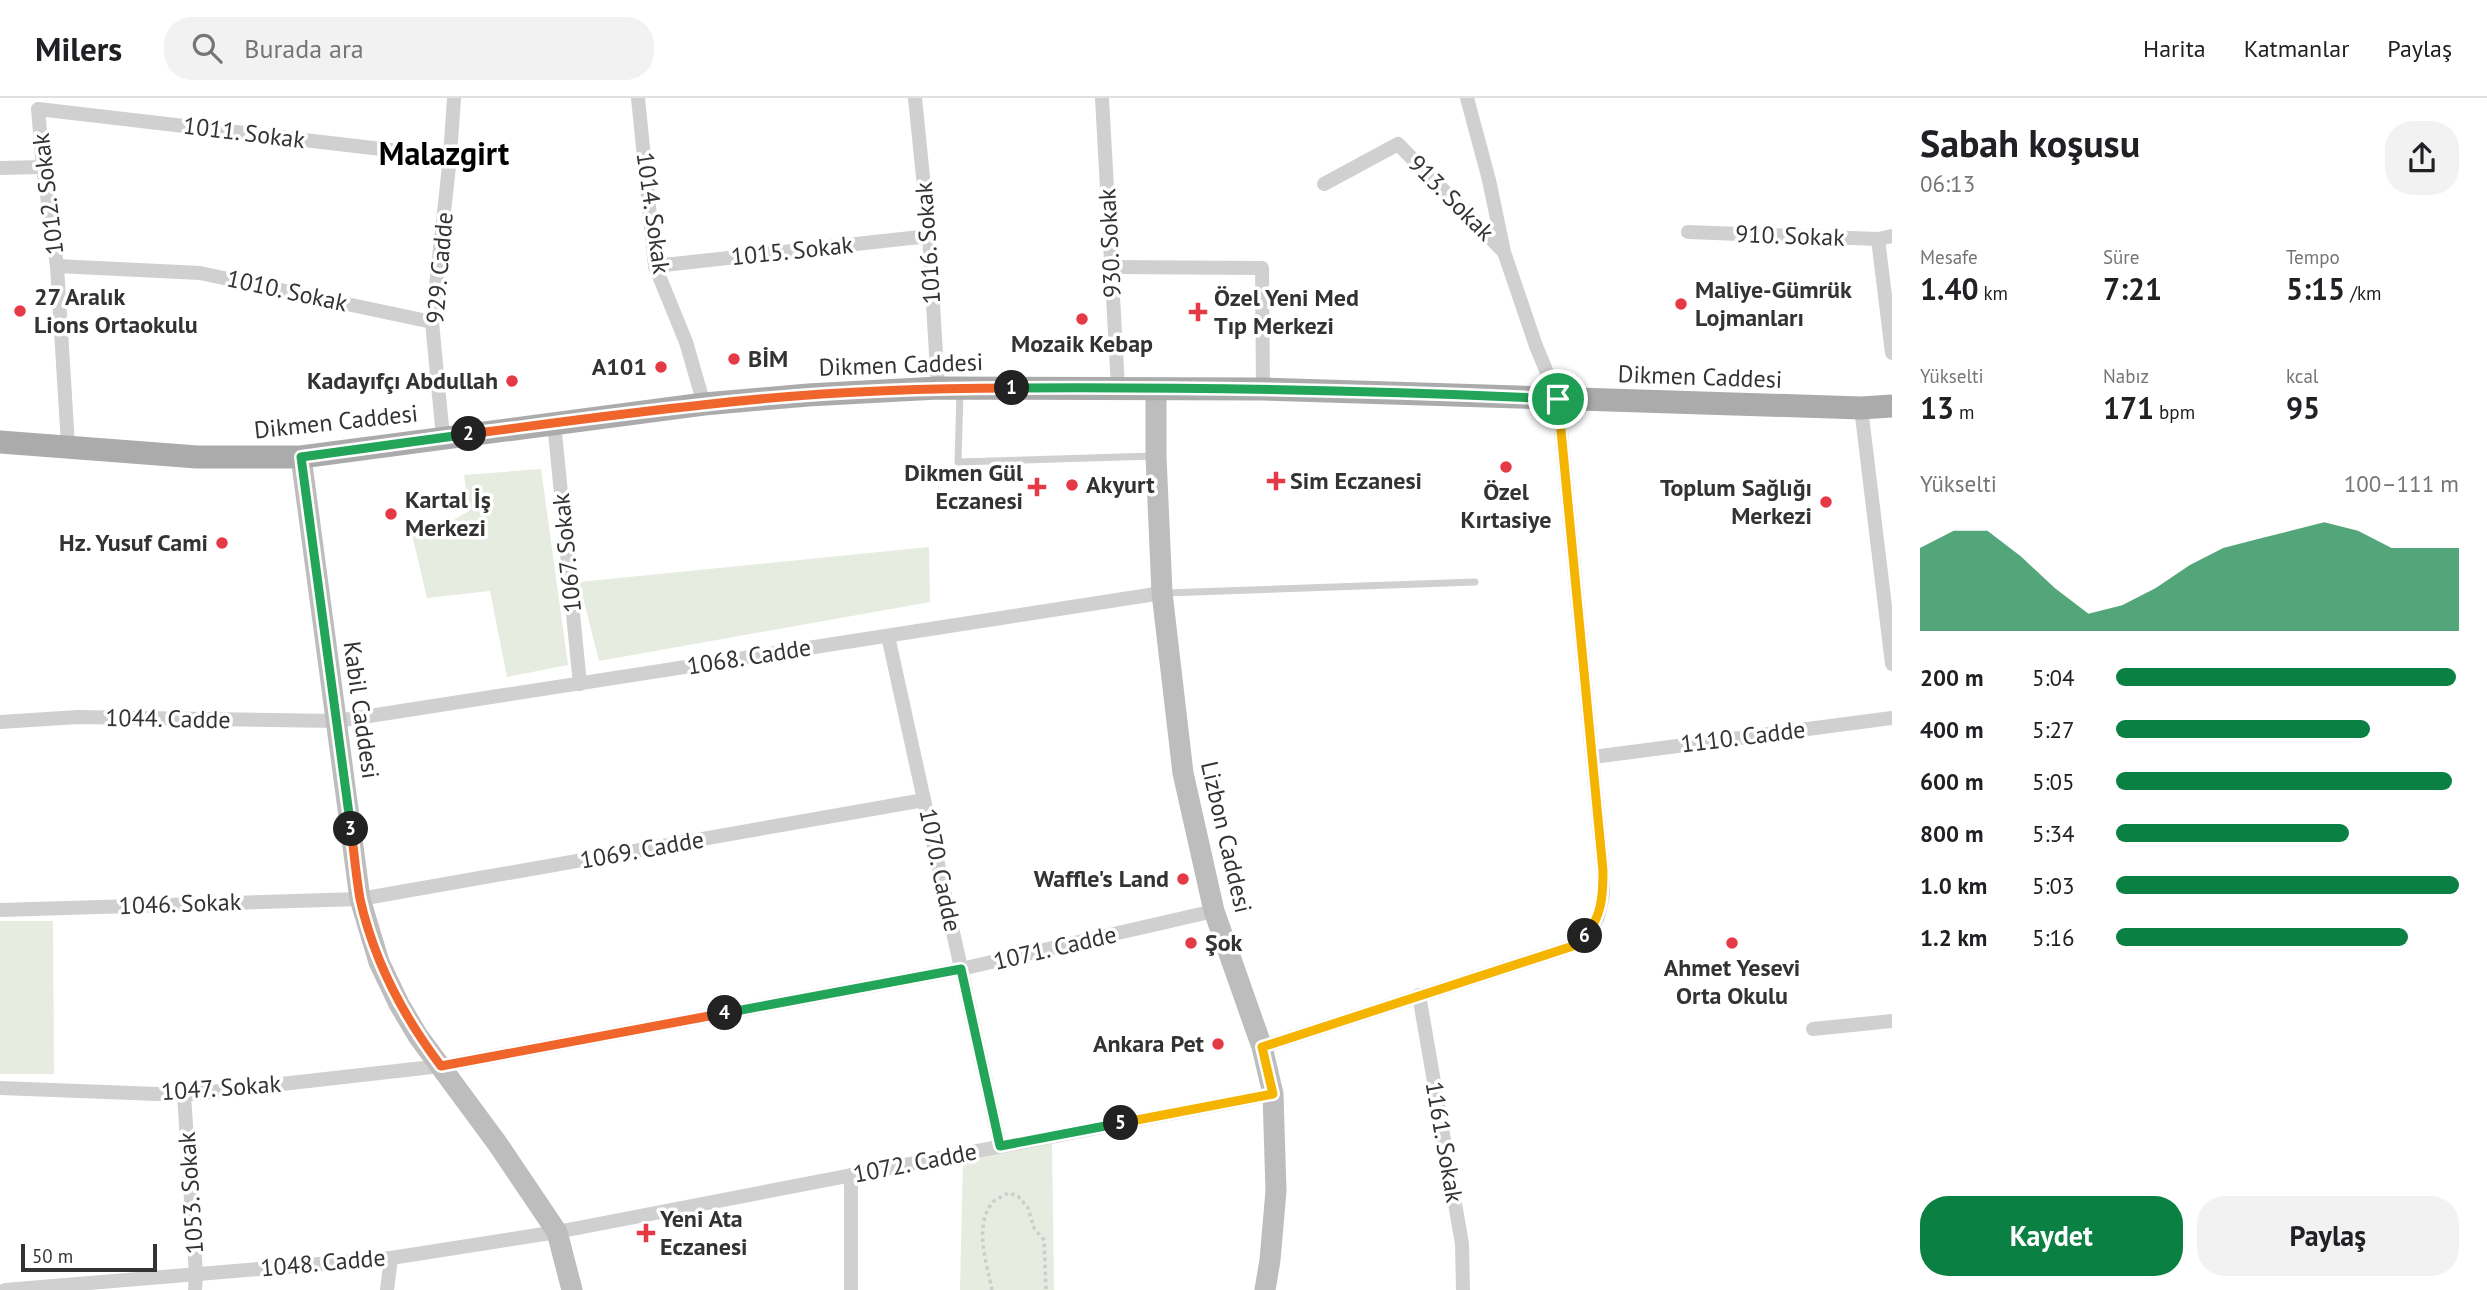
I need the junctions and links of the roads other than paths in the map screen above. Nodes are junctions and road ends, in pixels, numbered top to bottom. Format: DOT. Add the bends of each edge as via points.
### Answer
graph roads {
  1 [pos="454,98"];
  2 [pos="638,98"];
  3 [pos="915,98"];
  4 [pos="1102,98"];
  5 [pos="1455,98"];
  6 [pos="1467,98"];
  7 [pos="38,110"];
  8 [pos="1471,113"];
  9 [pos="450,157"];
  10 [pos="43,167"];
  11 [pos="0,168"];
  12 [pos="1324,184"];
  13 [pos="1688,232"];
  14 [pos="929,236"];
  15 [pos="1885,237"];
  16 [pos="1504,252"];
  17 [pos="57,266"];
  18 [pos="655,266"];
  19 [pos="1111,267"];
  20 [pos="432,322"];
  21 [pos="1892,353"];
  22 [pos="1118,387"];
  23 [pos="1156,387"];
  24 [pos="949,388"];
  25 [pos="1263,388"];
  26 [pos="1558,399"];
  27 [pos="704,404"];
  28 [pos="1892,405"];
  29 [pos="1861,408"];
  30 [pos="554,423"];
  31 [pos="443,437"];
  32 [pos="0,442"];
  33 [pos="68,445"];
  34 [pos="1156,456"];
  35 [pos="301,457"];
  36 [pos="1475,582"];
  37 [pos="1162,593"];
  38 [pos="888,636"];
  39 [pos="1892,664"];
  40 [pos="580,684"];
  41 [pos="1892,718"];
  42 [pos="337,721"];
  43 [pos="0,722"];
  44 [pos="1593,757"];
  45 [pos="924,800"];
  46 [pos="360,899"];
  47 [pos="0,910"];
  48 [pos="1214,911"];
  49 [pos="961,969"];
  50 [pos="1419,995"];
  51 [pos="1892,1021"];
  52 [pos="1813,1029"];
  53 [pos="1262,1047"];
  54 [pos="441,1066"];
  55 [pos="0,1088"];
  56 [pos="1273,1094"];
  57 [pos="184,1095"];
  58 [pos="1000,1146"];
  59 [pos="851,1175"];
  60 [pos="557,1232"];
  61 [pos="391,1258"];
  62 [pos="196,1274"];
  63 [pos="5,1290"];
  64 [pos="195,1290"];
  65 [pos="387,1290"];
  66 [pos="572,1290"];
  67 [pos="851,1290"];
  68 [pos="1265,1290"];
  69 [pos="1463,1290"];
  1 -- 9 [label="street, 929. Cadde"];
  2 -- 18 [label="street, 1014. Sokak"];
  3 -- 14 [label="street, 1016. Sokak"];
  4 -- 19 [label="street, 930. Sokak"];
  5 -- 8 [label="street"];
  6 -- 8 [label="street, 913. Sokak"];
  7 -- 9 [label="street, 1011. Sokak"];
  7 -- 10 [label="street, 1012. Sokak"];
  8 -- 16 [label="street, 913. Sokak"];
  9 -- 20 [label="street, 929. Cadde"];
  10 -- 11 [label="street"];
  10 -- 17 [label="street, 1012. Sokak"];
  12 -- 16 [label="street, 913. Sokak" via="1398,144"];
  13 -- 15 [label="street, 910. Sokak"];
  14 -- 18 [label="street, 1015. Sokak"];
  14 -- 24 [label="street, 1016. Sokak"];
  15 -- 21 [label="street"];
  16 -- 26 [label="street, 913. Sokak"];
  17 -- 20 [label="street, 1010. Sokak" via="200,273"];
  17 -- 33 [label="street, 1012. Sokak"];
  18 -- 27 [label="street, 1014. Sokak" via="686,342"];
  19 -- 22 [label="street, 930. Sokak"];
  19 -- 25 [label="street" via="1262,268"];
  20 -- 31 [label="street, 929. Cadde"];
  22 -- 23 [label="main road, Dikmen Caddesi"];
  22 -- 24 [label="main road, Dikmen Caddesi"];
  23 -- 25 [label="main road, Dikmen Caddesi"];
  23 -- 34 [label="main road, Lizbon Caddesi"];
  24 -- 27 [label="main road, Dikmen Caddesi"];
  24 -- 34 [label="lane" via="958,462"];
  25 -- 26 [label="main road, Dikmen Caddesi"];
  26 -- 29 [label="main road, Dikmen Caddesi"];
  26 -- 44 [label="street, 913. Sokak"];
  27 -- 30 [label="main road, Dikmen Caddesi"];
  28 -- 29 [label="main road, Dikmen Caddesi"];
  29 -- 39 [label="street"];
  30 -- 31 [label="main road, Dikmen Caddesi"];
  30 -- 40 [label="street, 1067. Sokak"];
  31 -- 35 [label="main road, Dikmen Caddesi"];
  32 -- 33 [label="main road, Dikmen Caddesi"];
  33 -- 35 [label="main road, Dikmen Caddesi" via="197,457"];
  34 -- 37 [label="main road, Lizbon Caddesi"];
  35 -- 42 [label="main road, Kabil Caddesi"];
  36 -- 37 [label="lane"];
  37 -- 38 [label="street, 1068. Cadde"];
  37 -- 48 [label="main road, Lizbon Caddesi" via="1183,773"];
  38 -- 40 [label="street, 1068. Cadde"];
  38 -- 45 [label="street, 1070. Cadde"];
  40 -- 42 [label="street, 1068. Cadde"];
  41 -- 44 [label="street, 1110. Cadde"];
  42 -- 43 [label="street, 1044. Cadde" via="78,717"];
  42 -- 46 [label="main road, Kabil Caddesi"];
  44 -- 50 [label="street, 913. Sokak" via="1603,895 1588,934 1573,946"];
  45 -- 46 [label="street, 1069. Cadde"];
  45 -- 49 [label="street, 1070. Cadde"];
  46 -- 47 [label="street, 1046. Sokak"];
  46 -- 54 [label="main road, Kabil Caddesi" via="379,962 399,1004"];
  48 -- 49 [label="street, 1071. Cadde"];
  48 -- 53 [label="main road, Lizbon Caddesi"];
  49 -- 54 [label="street, 1071. Cadde"];
  49 -- 58 [label="street, 1070. Cadde"];
  50 -- 53 [label="street, 913. Sokak"];
  50 -- 69 [label="street, 1161. Sokak" via="1462,1244"];
  51 -- 52 [label="street"];
  53 -- 56 [label="main road, Lizbon Caddesi"];
  54 -- 57 [label="street, 1047. Sokak"];
  54 -- 60 [label="main road, Kabil Caddesi"];
  55 -- 57 [label="street, 1047. Sokak"];
  56 -- 58 [label="street, 1072. Cadde"];
  56 -- 68 [label="main road, Lizbon Caddesi" via="1276,1191"];
  57 -- 62 [label="street, 1053. Sokak"];
  58 -- 59 [label="street, 1072. Cadde"];
  59 -- 60 [label="street, 1072. Cadde"];
  59 -- 67 [label="street"];
  60 -- 61 [label="street, 1048. Cadde"];
  60 -- 66 [label="main road, Kabil Caddesi"];
  61 -- 62 [label="street, 1048. Cadde"];
  61 -- 65 [label="street"];
  62 -- 63 [label="street, 1048. Cadde"];
  62 -- 64 [label="street, 1053. Sokak"];
}
